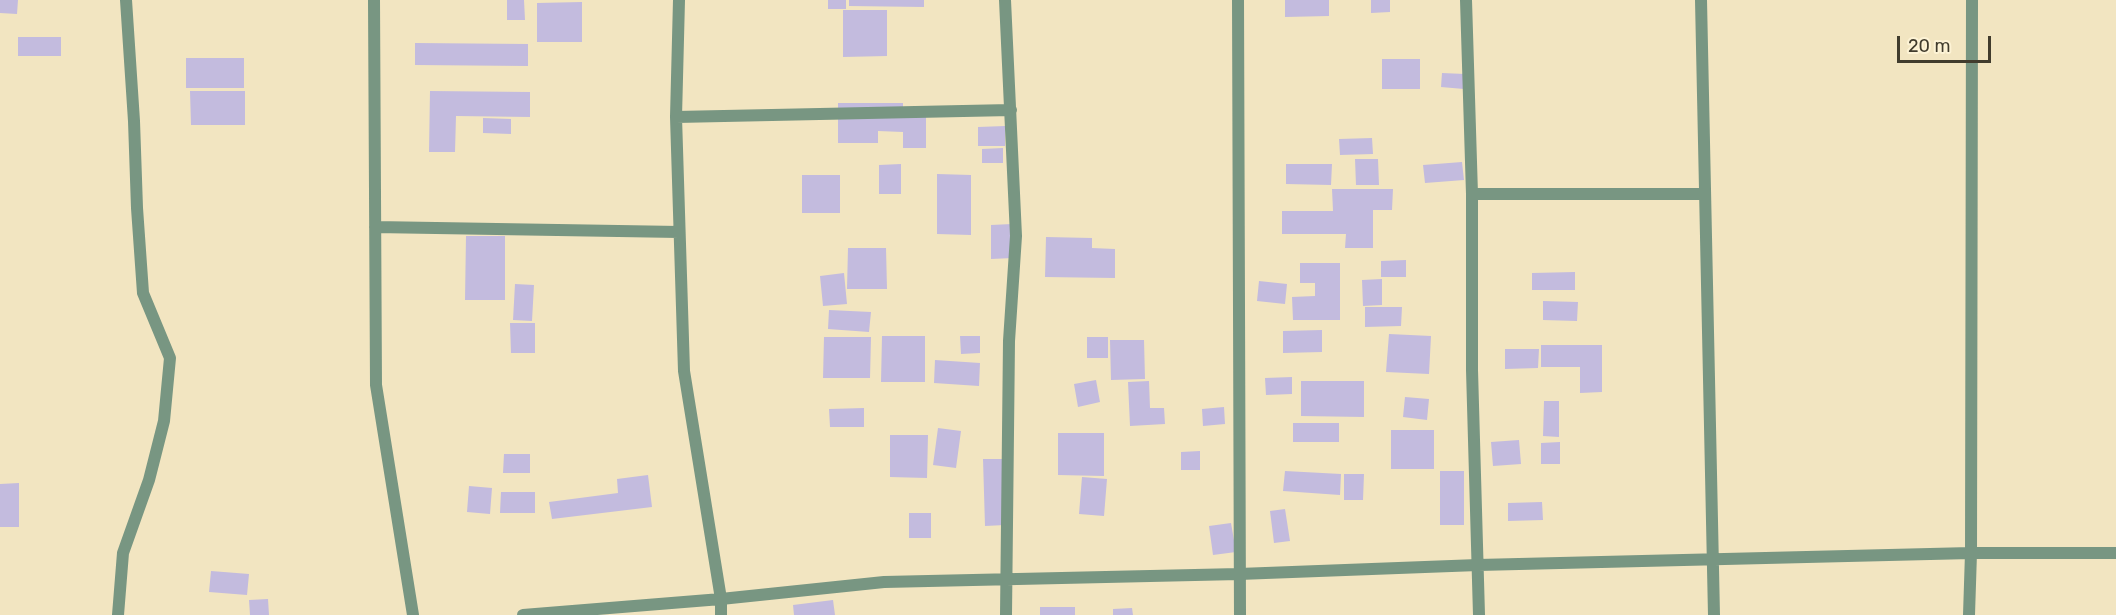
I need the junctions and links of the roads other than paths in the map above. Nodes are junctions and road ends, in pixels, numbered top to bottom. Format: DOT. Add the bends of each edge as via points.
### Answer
graph roads {
  1 [pos="126,0"];
  2 [pos="375,0"];
  3 [pos="679,0"];
  4 [pos="1005,0"];
  5 [pos="1238,0"];
  6 [pos="1466,0"];
  7 [pos="1701,0"];
  8 [pos="1972,0"];
  9 [pos="1011,110"];
  10 [pos="676,117"];
  11 [pos="1472,194"];
  12 [pos="1704,194"];
  13 [pos="375,227"];
  14 [pos="679,232"];
  15 [pos="1971,553"];
  16 [pos="2116,553"];
  17 [pos="1713,560"];
  18 [pos="1478,565"];
  19 [pos="1239,574"];
  20 [pos="1005,580"];
  21 [pos="721,599"];
  22 [pos="118,615"];
  23 [pos="413,615"];
  24 [pos="523,615"];
  25 [pos="721,615"];
  26 [pos="1006,615"];
  27 [pos="1240,615"];
  28 [pos="1479,615"];
  29 [pos="1714,615"];
  30 [pos="1969,615"];
  1 -- 22 [label="street" via="143,292 170,358 164,421 149,480 123,553"];
  2 -- 13 [label="street"];
  3 -- 10 [label="street"];
  4 -- 9 [label="street"];
  5 -- 19 [label="street"];
  6 -- 11 [label="street"];
  7 -- 12 [label="street"];
  8 -- 15 [label="street"];
  9 -- 10 [label="street"];
  9 -- 20 [label="street" via="1016,236 1009,341"];
  10 -- 14 [label="street"];
  11 -- 12 [label="street"];
  11 -- 18 [label="street"];
  12 -- 17 [label="street"];
  13 -- 14 [label="street"];
  13 -- 23 [label="street" via="376,385"];
  14 -- 21 [label="street" via="684,371"];
  15 -- 16 [label="street"];
  15 -- 17 [label="street"];
  15 -- 30 [label="street"];
  17 -- 18 [label="street"];
  17 -- 29 [label="street"];
  18 -- 19 [label="street"];
  18 -- 28 [label="street"];
  19 -- 20 [label="street"];
  19 -- 27 [label="street"];
  20 -- 21 [label="street" via="884,582"];
  20 -- 26 [label="street"];
  21 -- 24 [label="street"];
  21 -- 25 [label="street"];
}
